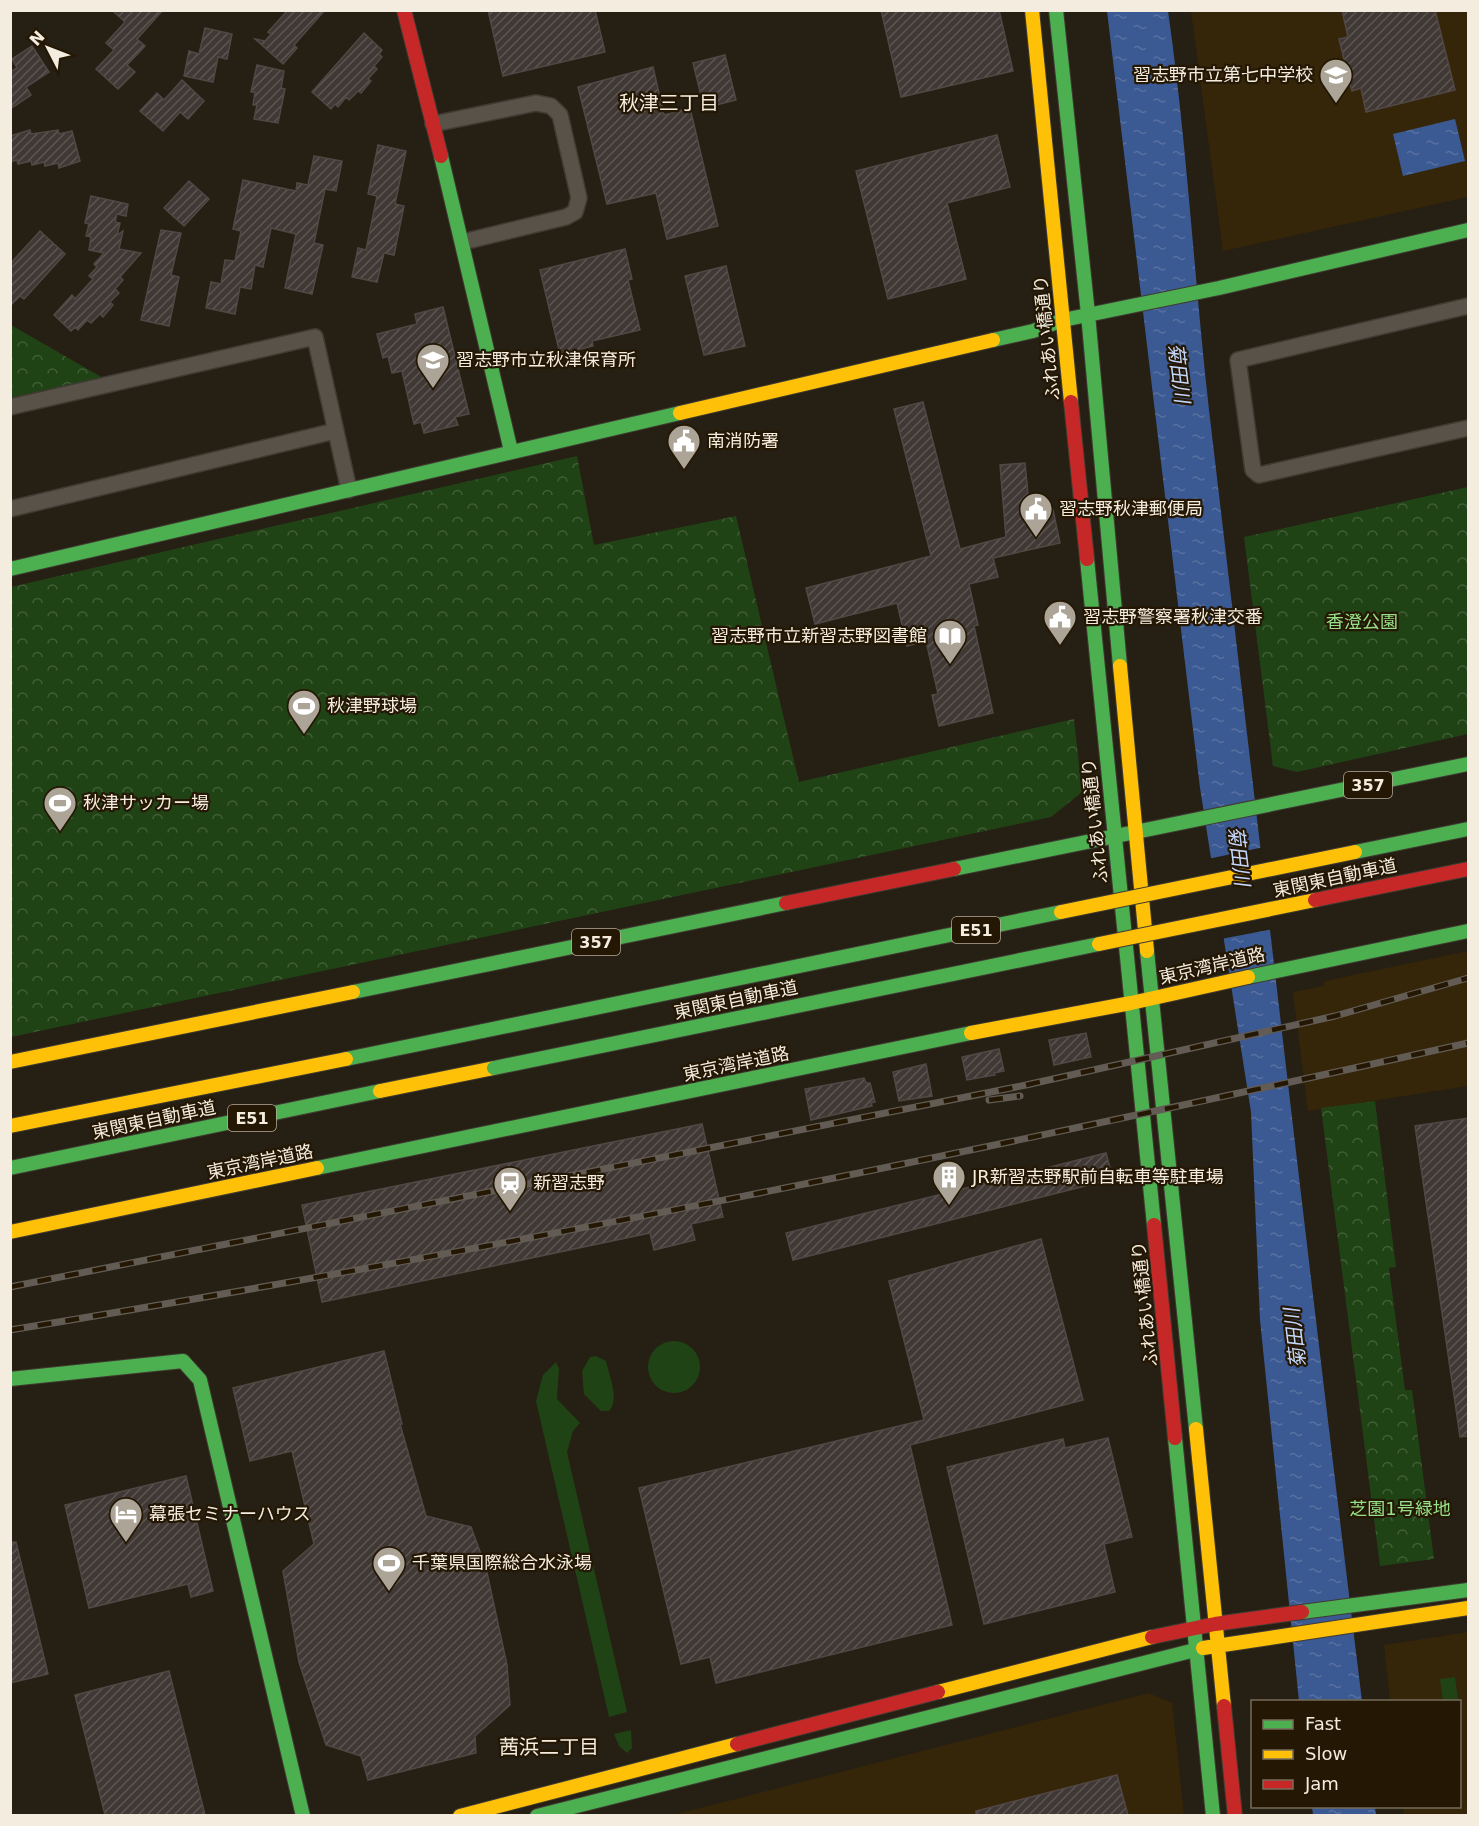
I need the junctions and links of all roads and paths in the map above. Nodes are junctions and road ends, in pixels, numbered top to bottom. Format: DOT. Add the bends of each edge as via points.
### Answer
graph roads {
  1 [pos="404,10"];
  2 [pos="1032,10"];
  3 [pos="1056,10"];
  4 [pos="433,124"];
  5 [pos="1468,231"];
  6 [pos="463,242"];
  7 [pos="1468,306"];
  8 [pos="1088,314"];
  9 [pos="1063,320"];
  10 [pos="10,407"];
  11 [pos="1468,428"];
  12 [pos="335,431"];
  13 [pos="511,451"];
  14 [pos="349,490"];
  15 [pos="10,509"];
  16 [pos="10,569"];
  17 [pos="1468,764"];
  18 [pos="1468,829"];
  19 [pos="1135,833"];
  20 [pos="1115,837"];
  21 [pos="1468,869"];
  22 [pos="1468,931"];
  23 [pos="1153,998"];
  24 [pos="1131,1003"];
  25 [pos="10,1062"];
  26 [pos="10,1126"];
  27 [pos="10,1168"];
  28 [pos="10,1232"];
  29 [pos="10,1379"];
  30 [pos="1468,1590"];
  31 [pos="1468,1608"];
  32 [pos="1215,1624"];
  33 [pos="1195,1628"];
  34 [pos="1218,1644"];
  35 [pos="1197,1649"];
  36 [pos="303,1815"];
  37 [pos="460,1815"];
  38 [pos="537,1815"];
  39 [pos="1213,1815"];
  40 [pos="1235,1815"];
  1 -- 4 [label="main road"];
  2 -- 9 [label="main road, ふれあい橋通り"];
  3 -- 8 [label="main road, ふれあい橋通り"];
  4 -- 6 [label="main road"];
  4 -- 6 [label="street" via="536,103 550,106 560,114 579,198 574,212"];
  5 -- 8 [label="main road"];
  6 -- 13 [label="main road"];
  7 -- 11 [label="street" via="1238,360 1253,470 1259,476"];
  8 -- 9 [label="main road"];
  8 -- 19 [label="main road, ふれあい橋通り"];
  9 -- 13 [label="main road" via="1033,331"];
  9 -- 20 [label="main road, ふれあい橋通り"];
  10 -- 12 [label="street" via="315,337"];
  12 -- 14 [label="street"];
  12 -- 15 [label="street"];
  13 -- 14 [label="main road"];
  14 -- 16 [label="main road"];
  17 -- 19 [label="main road, 357"];
  18 -- 26 [label="main road, 東関東自動車道 / E51, bridge"];
  19 -- 20 [label="main road, 357"];
  19 -- 23 [label="main road, ふれあい橋通り"];
  20 -- 24 [label="main road, ふれあい橋通り"];
  20 -- 25 [label="main road, 357"];
  21 -- 27 [label="main road, 東関東自動車道 / E51, bridge"];
  22 -- 23 [label="main road, 東京湾岸道路"];
  23 -- 24 [label="main road, 東京湾岸道路"];
  23 -- 32 [label="main road, ふれあい橋通り"];
  24 -- 28 [label="main road, 東京湾岸道路"];
  24 -- 33 [label="main road, ふれあい橋通り"];
  29 -- 36 [label="main road" via="183,1361 200,1380"];
  30 -- 32 [label="main road"];
  31 -- 34 [label="main road"];
  32 -- 33 [label="main road"];
  32 -- 34 [label="main road, ふれあい橋通り"];
  33 -- 35 [label="main road, ふれあい橋通り"];
  33 -- 37 [label="main road"];
  34 -- 35 [label="main road"];
  34 -- 40 [label="main road, ふれあい橋通り"];
  35 -- 38 [label="main road"];
  35 -- 39 [label="main road, ふれあい橋通り"];
}
